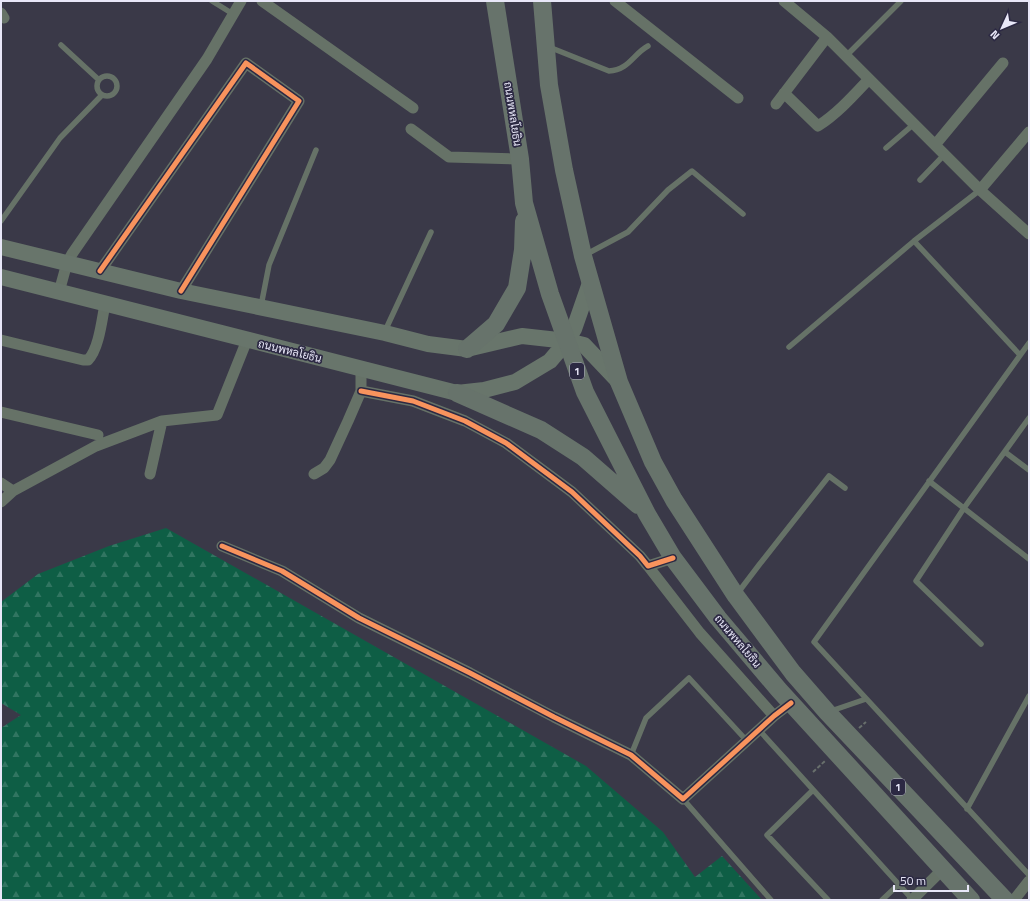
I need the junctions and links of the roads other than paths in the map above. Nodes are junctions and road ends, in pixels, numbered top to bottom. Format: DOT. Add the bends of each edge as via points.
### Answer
graph roads {
  1 [pos="212,1"];
  2 [pos="241,1"];
  3 [pos="262,1"];
  4 [pos="495,1"];
  5 [pos="542,1"];
  6 [pos="614,1"];
  7 [pos="784,1"];
  8 [pos="901,1"];
  9 [pos="234,14"];
  10 [pos="827,37"];
  11 [pos="61,45"];
  12 [pos="545,45"];
  13 [pos="648,46"];
  14 [pos="846,56"];
  15 [pos="1003,63"];
  16 [pos="869,79"];
  17 [pos="99,80"];
  18 [pos="784,93"];
  19 [pos="102,95"];
  20 [pos="738,98"];
  21 [pos="776,104"];
  22 [pos="414,108"];
  23 [pos="914,124"];
  24 [pos="411,129"];
  25 [pos="1028,136"];
  26 [pos="935,145"];
  27 [pos="886,148"];
  28 [pos="316,150"];
  29 [pos="945,154"];
  30 [pos="520,159"];
  31 [pos="920,180"];
  32 [pos="980,190"];
  33 [pos="524,203"];
  34 [pos="743,214"];
  35 [pos="1,221"];
  36 [pos="431,232"];
  37 [pos="1029,234"];
  38 [pos="914,241"];
  39 [pos="1,247"];
  40 [pos="583,256"];
  41 [pos="66,263"];
  42 [pos="100,271"];
  43 [pos="1,277"];
  44 [pos="590,283"];
  45 [pos="180,291"];
  46 [pos="59,292"];
  47 [pos="105,304"];
  48 [pos="260,308"];
  49 [pos="385,333"];
  50 [pos="1,340"];
  51 [pos="247,340"];
  52 [pos="567,341"];
  53 [pos="1029,343"];
  54 [pos="789,347"];
  55 [pos="467,349"];
  56 [pos="1020,356"];
  57 [pos="361,370"];
  58 [pos="619,382"];
  59 [pos="361,391"];
  60 [pos="457,393"];
  61 [pos="1,412"];
  62 [pos="1029,418"];
  63 [pos="162,421"];
  64 [pos="98,435"];
  65 [pos="1005,452"];
  66 [pos="1029,470"];
  67 [pos="150,474"];
  68 [pos="314,474"];
  69 [pos="929,481"];
  70 [pos="1,483"];
  71 [pos="845,488"];
  72 [pos="13,491"];
  73 [pos="1,502"];
  74 [pos="964,508"];
  75 [pos="647,514"];
  76 [pos="222,546"];
  77 [pos="673,558"];
  78 [pos="1029,559"];
  79 [pos="648,566"];
  80 [pos="736,596"];
  81 [pos="980,644"];
  82 [pos="1029,696"];
  83 [pos="866,699"];
  84 [pos="791,703"];
  85 [pos="827,712"];
  86 [pos="774,716"];
  87 [pos="759,730"];
  88 [pos="747,741"];
  89 [pos="631,754"];
  90 [pos="813,790"];
  91 [pos="683,799"];
  92 [pos="967,809"];
  93 [pos="943,869"];
  94 [pos="1029,875"];
  95 [pos="1029,881"];
  96 [pos="899,884"];
  97 [pos="771,900"];
  98 [pos="828,900"];
  99 [pos="882,900"];
  100 [pos="912,900"];
  101 [pos="971,900"];
  102 [pos="1005,900"];
  103 [pos="1014,900"];
  1 -- 9 [label="lane"];
  2 -- 9 [label="street"];
  3 -- 22 [label="street"];
  4 -- 30 [label="main road, ถนนพหลโยธิน / 1"];
  5 -- 12 [label="main road, ถนนพหลโยธิน / 1"];
  6 -- 20 [label="street"];
  7 -- 10 [label="street"];
  8 -- 14 [label="lane"];
  9 -- 41 [label="street" via="207,59"];
  10 -- 14 [label="street"];
  10 -- 18 [label="street"];
  11 -- 17 [label="lane"];
  12 -- 13 [label="lane" via="609,71 618,71"];
  12 -- 40 [label="main road, ถนนพหลโยธิน / 1" via="549,85 564,170"];
  14 -- 16 [label="street"];
  15 -- 26 [label="street"];
  16 -- 18 [label="street" via="849,101 818,126"];
  16 -- 23 [label="street"];
  17 -- 19 [label="lane" via="97,87"];
  17 -- 19 [label="lane" via="102,76 107,76 117,85 113,94"];
  18 -- 21 [label="street"];
  19 -- 35 [label="lane" via="60,138"];
  23 -- 26 [label="street"];
  23 -- 27 [label="lane"];
  24 -- 30 [label="street" via="449,157"];
  25 -- 32 [label="street"];
  26 -- 29 [label="street"];
  28 -- 48 [label="lane" via="269,265"];
  29 -- 31 [label="lane"];
  29 -- 32 [label="street"];
  30 -- 33 [label="main road, ถนนพหลโยธิน / 1"];
  32 -- 37 [label="street"];
  32 -- 38 [label="lane"];
  33 -- 52 [label="main road, ถนนพหลโยธิน / 1" via="550,294"];
  33 -- 55 [label="main road" via="523,250 517,288 496,324"];
  34 -- 40 [label="lane" via="692,171 668,190 628,232"];
  36 -- 49 [label="lane"];
  38 -- 54 [label="lane"];
  38 -- 56 [label="lane"];
  39 -- 41 [label="main road, ถนนพหลโยธิน"];
  40 -- 44 [label="main road, ถนนพหลโยธิน / 1"];
  41 -- 42 [label="main road, ถนนพหลโยธิน"];
  41 -- 46 [label="street"];
  42 -- 45 [label="main road, ถนนพหลโยธิน"];
  42 -- 45 [label="street" via="246,63 299,101"];
  43 -- 46 [label="main road, ถนนพหลโยธิน"];
  44 -- 52 [label="main road, ถนนพหลโยธิน" via="574,329"];
  44 -- 58 [label="main road, ถนนพหลโยธิน / 1"];
  45 -- 48 [label="main road, ถนนพหลโยธิน"];
  46 -- 47 [label="main road, ถนนพหลโยธิน"];
  47 -- 50 [label="street" via="96,346 88,360"];
  47 -- 51 [label="main road, ถนนพหลโยธิน"];
  48 -- 49 [label="main road, ถนนพหลโยธิน"];
  49 -- 55 [label="main road, ถนนพหลโยธิน" via="428,344"];
  51 -- 57 [label="main road, ถนนพหลโยธิน"];
  51 -- 63 [label="street" via="217,415"];
  52 -- 55 [label="main road, ถนนพหลโยธิน" via="522,336"];
  52 -- 58 [label="main road, ถนนพหลโยธิน" via="584,345"];
  52 -- 60 [label="main road, ถนนพหลโยธิน" via="550,360 515,382 484,390"];
  52 -- 75 [label="main road, ถนนพหลโยธิน / 1" via="585,392"];
  53 -- 56 [label="lane"];
  56 -- 69 [label="lane"];
  57 -- 59 [label="street"];
  57 -- 60 [label="main road, ถนนพหลโยธิน"];
  58 -- 80 [label="main road, ถนนพหลโยธิน / 1" via="653,462 674,500"];
  59 -- 68 [label="street" via="330,460 324,468"];
  59 -- 79 [label="street" via="413,401 464,421 506,443 572,492"];
  60 -- 75 [label="main road" via="547,434 583,456"];
  61 -- 64 [label="street"];
  62 -- 65 [label="lane"];
  63 -- 67 [label="street"];
  63 -- 72 [label="street" via="96,446"];
  65 -- 66 [label="lane"];
  65 -- 74 [label="lane"];
  69 -- 74 [label="lane"];
  69 -- 83 [label="lane" via="814,642"];
  70 -- 72 [label="street"];
  71 -- 80 [label="lane" via="829,476"];
  72 -- 73 [label="street"];
  74 -- 78 [label="lane"];
  74 -- 81 [label="lane" via="916,581"];
  75 -- 77 [label="main road, ถนนพหลโยธิน / 1"];
  76 -- 89 [label="street" via="282,571 359,618"];
  77 -- 79 [label="street"];
  77 -- 84 [label="main road, ถนนพหลโยธิน / 1" via="718,618"];
  79 -- 86 [label="street" via="700,633"];
  80 -- 85 [label="main road, ถนนพหลโยธิน / 1" via="793,674"];
  82 -- 92 [label="lane"];
  83 -- 85 [label="lane"];
  83 -- 92 [label="lane"];
  84 -- 86 [label="street"];
  84 -- 93 [label="main road, ถนนพหลโยธิน / 1"];
  85 -- 102 [label="main road, ถนนพหลโยธิน / 1"];
  86 -- 87 [label="street"];
  87 -- 88 [label="street"];
  87 -- 90 [label="lane"];
  88 -- 89 [label="lane" via="689,678 646,718"];
  88 -- 91 [label="street"];
  89 -- 91 [label="street"];
  90 -- 96 [label="lane"];
  90 -- 98 [label="lane" via="767,835"];
  91 -- 97 [label="lane"];
  92 -- 94 [label="lane"];
  93 -- 100 [label="street"];
  93 -- 101 [label="main road, ถนนพหลโยธิน / 1"];
  95 -- 103 [label="street"];
  96 -- 99 [label="lane"];
  96 -- 100 [label="lane"];
}
